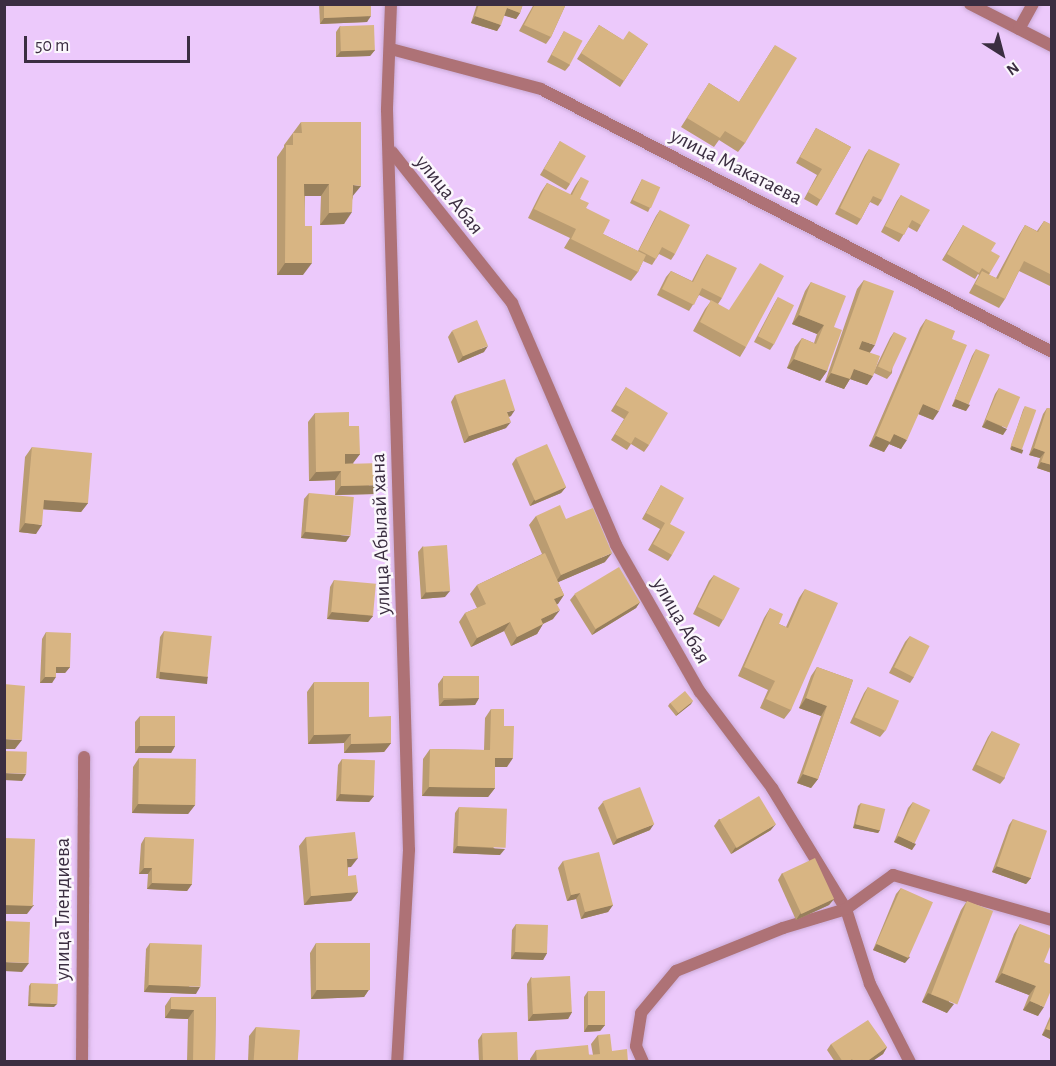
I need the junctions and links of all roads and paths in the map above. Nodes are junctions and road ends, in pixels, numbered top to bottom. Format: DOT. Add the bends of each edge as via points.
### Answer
graph roads {
  1 [pos="391,4"];
  2 [pos="970,4"];
  3 [pos="1033,4"];
  4 [pos="1019,29"];
  5 [pos="1052,46"];
  6 [pos="391,49"];
  7 [pos="391,151"];
  8 [pos="1052,352"];
  9 [pos="84,757"];
  10 [pos="846,909"];
  11 [pos="1052,920"];
  12 [pos="82,1062"];
  13 [pos="397,1062"];
  14 [pos="643,1062"];
  15 [pos="910,1062"];
  1 -- 6 [label="street, улица Абылай хана"];
  2 -- 4 [label="street"];
  3 -- 4 [label="street"];
  4 -- 5 [label="street"];
  6 -- 7 [label="street, улица Абылай хана" via="387,110"];
  6 -- 8 [label="street, улица Макатаева" via="541,89"];
  7 -- 10 [label="street, улица Абая" via="512,303 615,545 700,692 772,788"];
  7 -- 13 [label="street, улица Абылай хана" via="409,850"];
  9 -- 12 [label="street, улица Тлендиева"];
  10 -- 11 [label="street" via="893,875"];
  10 -- 14 [label="street" via="783,928 676,970 641,1013 636,1046"];
  10 -- 15 [label="street, улица Абая" via="870,984"];
}
